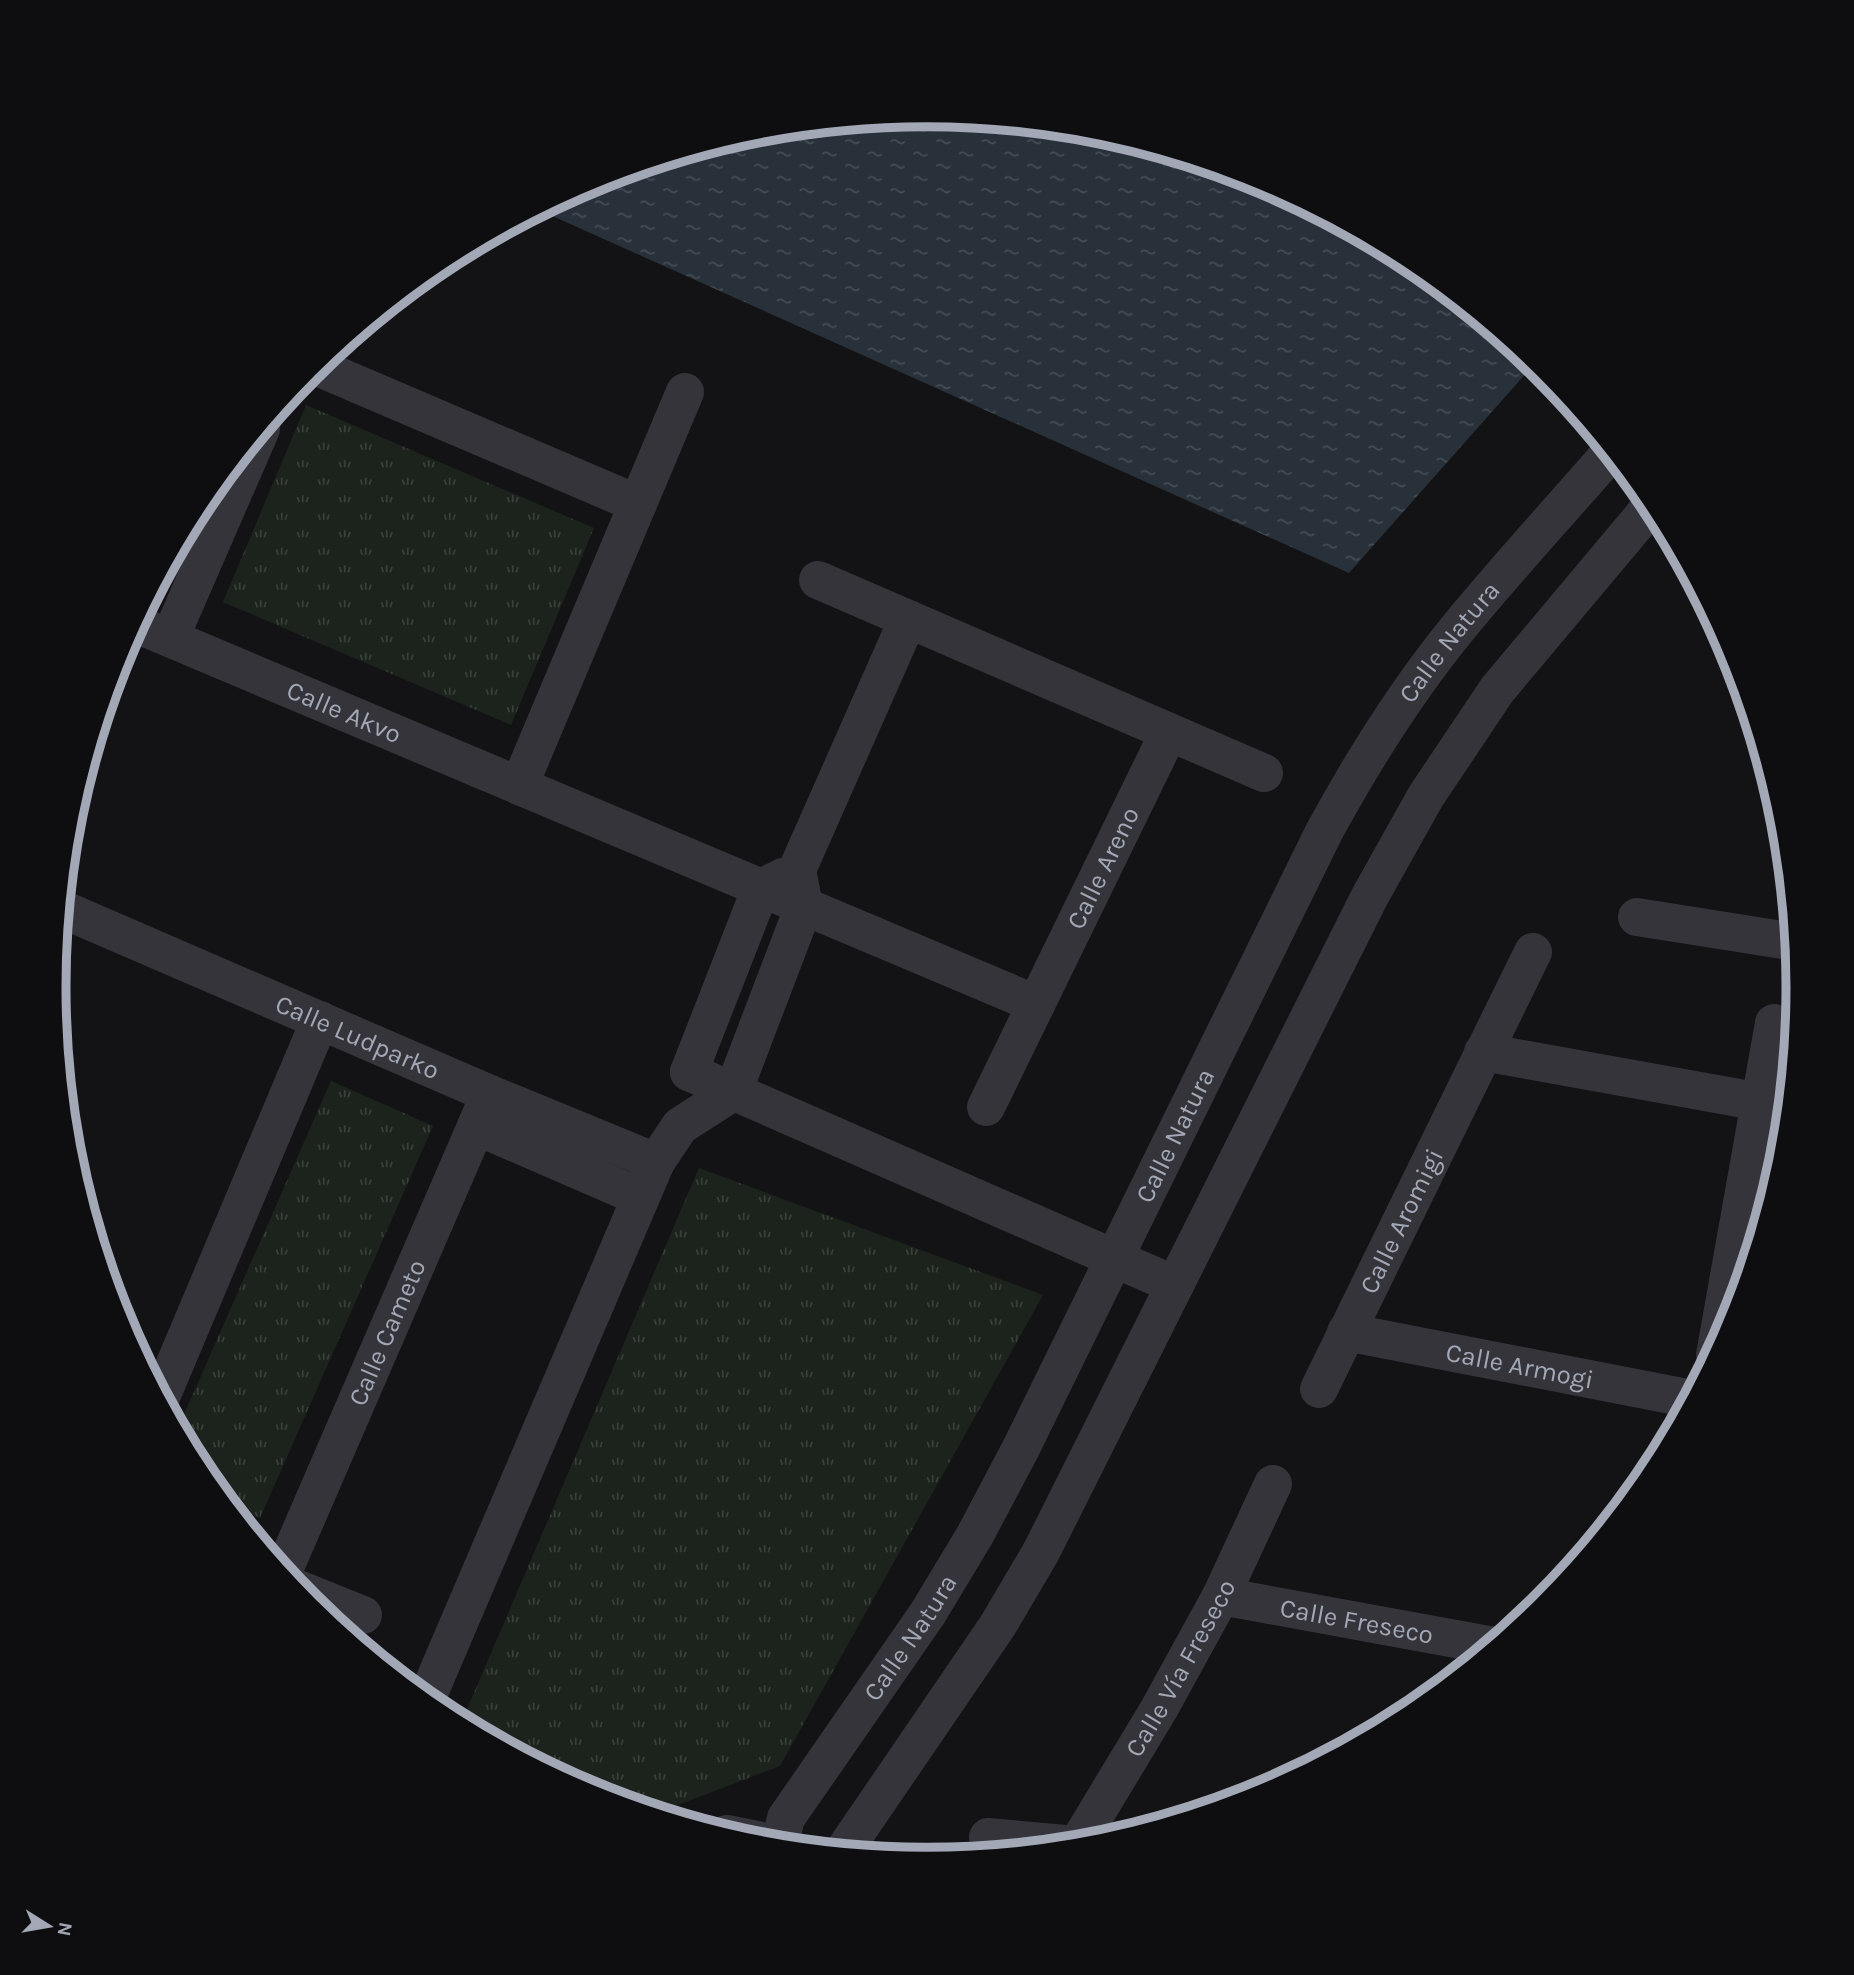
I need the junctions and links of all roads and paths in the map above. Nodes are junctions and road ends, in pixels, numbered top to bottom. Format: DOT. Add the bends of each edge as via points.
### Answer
graph roads {
  1 [pos="328,371"];
  2 [pos="685,393"];
  3 [pos="1605,458"];
  4 [pos="237,474"];
  5 [pos="638,503"];
  6 [pos="1645,514"];
  7 [pos="818,580"];
  8 [pos="908,619"];
  9 [pos="153,631"];
  10 [pos="1169,732"];
  11 [pos="1264,773"];
  12 [pos="519,786"];
  13 [pos="797,870"];
  14 [pos="761,888"];
  15 [pos="804,906"];
  16 [pos="70,912"];
  17 [pos="1637,917"];
  18 [pos="1786,941"];
  19 [pos="1533,952"];
  20 [pos="1036,1004"];
  21 [pos="320,1020"];
  22 [pos="1774,1023"];
  23 [pos="1483,1052"];
  24 [pos="718,1102"];
  25 [pos="1760,1102"];
  26 [pos="986,1107"];
  27 [pos="483,1110"];
  28 [pos="656,1161"];
  29 [pos="640,1197"];
  30 [pos="1115,1258"];
  31 [pos="1175,1286"];
  32 [pos="1722,1318"];
  33 [pos="1346,1332"];
  34 [pos="165,1387"];
  35 [pos="1319,1389"];
  36 [pos="1683,1397"];
  37 [pos="1273,1484"];
  38 [pos="288,1563"];
  39 [pos="1221,1596"];
  40 [pos="321,1598"];
  41 [pos="363,1615"];
  42 [pos="1482,1644"];
  43 [pos="430,1690"];
  44 [pos="1084,1833"];
  45 [pos="782,1835"];
  46 [pos="988,1837"];
  47 [pos="1036,1841"];
  48 [pos="848,1844"];
  1 -- 5 [label="street"];
  2 -- 5 [label="street"];
  3 -- 30 [label="street, Calle Natura" via="1456,630 1352,781"];
  4 -- 9 [label="street, Calle Akvo"];
  5 -- 12 [label="street"];
  6 -- 31 [label="street" via="1497,690 1426,796 1370,896"];
  7 -- 8 [label="street"];
  8 -- 10 [label="street"];
  8 -- 13 [label="street"];
  9 -- 12 [label="street, Calle Akvo"];
  10 -- 11 [label="street"];
  10 -- 20 [label="street, Calle Areno"];
  12 -- 14 [label="street, Calle Akvo"];
  13 -- 14 [label="street"];
  13 -- 15 [label="street"];
  14 -- 15 [label="street"];
  14 -- 24 [label="street" via="689,1072"];
  15 -- 20 [label="street"];
  15 -- 24 [label="street"];
  16 -- 21 [label="street, Calle Ludparko"];
  17 -- 18 [label="street"];
  19 -- 23 [label="street, Calle Aromigi"];
  20 -- 26 [label="street, Calle Areno"];
  21 -- 27 [label="street, Calle Ludparko"];
  21 -- 34 [label="street"];
  22 -- 25 [label="street"];
  23 -- 25 [label="street"];
  23 -- 33 [label="street, Calle Aromigi"];
  24 -- 28 [label="street" via="680,1126"];
  24 -- 30 [label="street"];
  25 -- 32 [label="street"];
  27 -- 28 [label="street, Calle Ludparko"];
  27 -- 29 [label="street, Calle Ludparko"];
  27 -- 38 [label="street, Calle Cameto"];
  28 -- 29 [label="street"];
  29 -- 43 [label="street"];
  30 -- 31 [label="street"];
  30 -- 45 [label="street, Calle Natura" via="975,1535 928,1613 786,1818"];
  31 -- 48 [label="street" via="1041,1552"];
  33 -- 35 [label="street, Calle Aromigi"];
  33 -- 36 [label="street, Calle Armogi"];
  37 -- 39 [label="street, Calle Vía Freseco"];
  39 -- 42 [label="street, Calle Freseco"];
  39 -- 44 [label="street, Calle Vía Freseco"];
  40 -- 41 [label="street"];
  46 -- 47 [label="street"];
}
